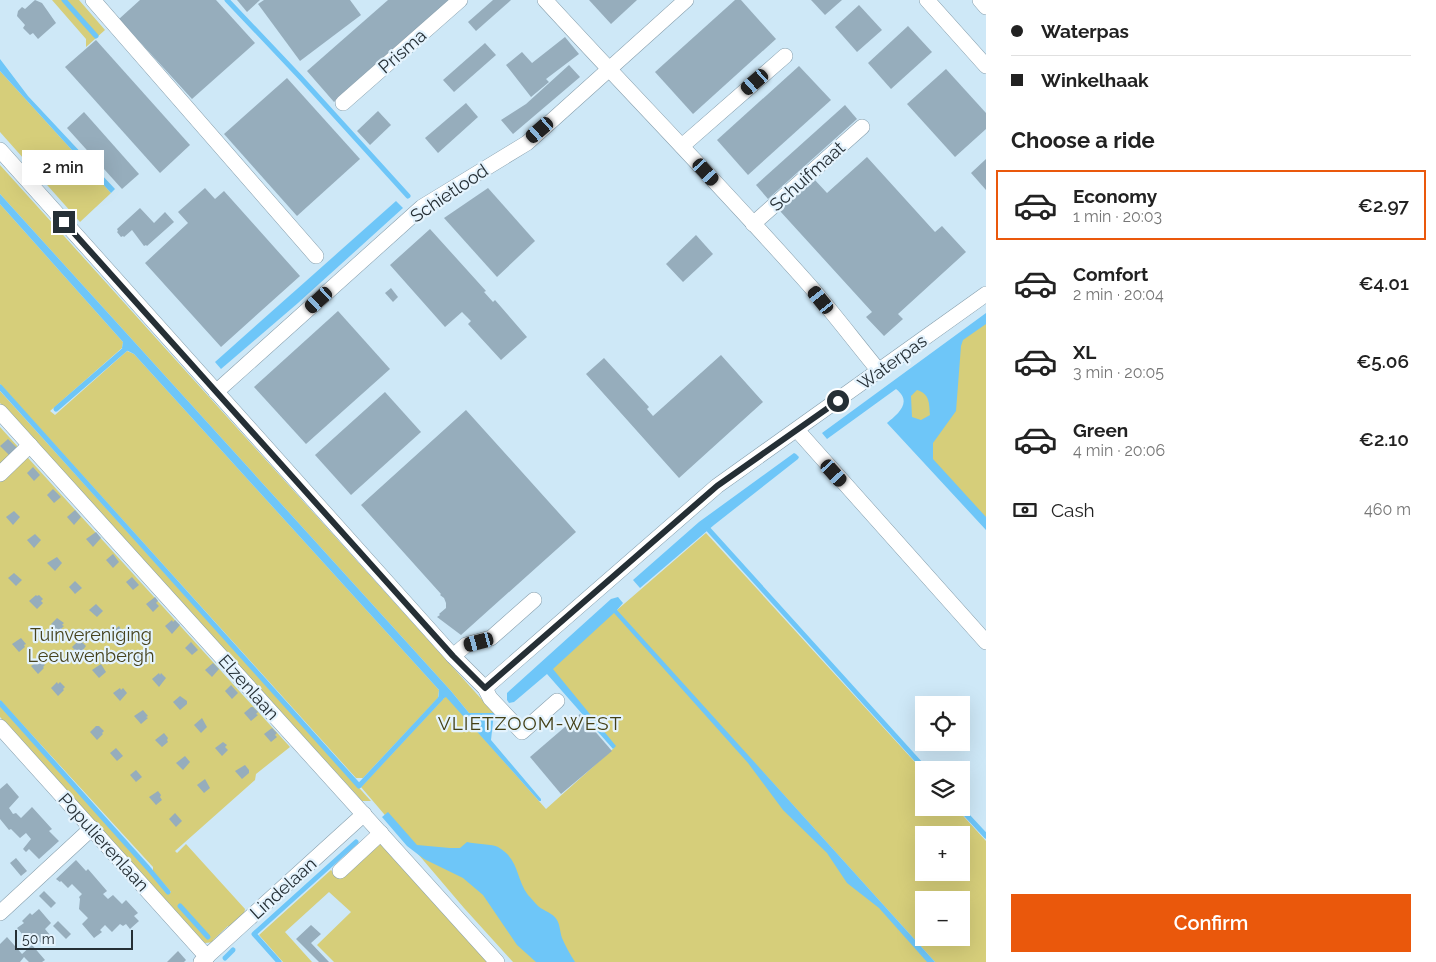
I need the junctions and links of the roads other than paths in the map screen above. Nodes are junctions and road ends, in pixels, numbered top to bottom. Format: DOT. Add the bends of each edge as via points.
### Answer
graph roads {
  1 [pos="93,0"];
  2 [pos="460,0"];
  3 [pos="545,0"];
  4 [pos="686,0"];
  5 [pos="927,0"];
  6 [pos="980,0"];
  7 [pos="986,7"];
  8 [pos="785,56"];
  9 [pos="986,66"];
  10 [pos="609,70"];
  11 [pos="344,103"];
  12 [pos="862,127"];
  13 [pos="682,146"];
  14 [pos="0,150"];
  15 [pos="753,224"];
  16 [pos="316,256"];
  17 [pos="986,294"];
  18 [pos="879,371"];
  19 [pos="216,392"];
  20 [pos="0,412"];
  21 [pos="797,430"];
  22 [pos="30,445"];
  23 [pos="0,474"];
  24 [pos="534,600"];
  25 [pos="986,642"];
  26 [pos="453,656"];
  27 [pos="485,688"];
  28 [pos="557,701"];
  29 [pos="0,727"];
  30 [pos="364,814"];
  31 [pos="92,828"];
  32 [pos="381,833"];
  33 [pos="340,871"];
  34 [pos="0,913"];
  35 [pos="204,959"];
  36 [pos="497,962"];
  1 -- 16 [label="street"];
  2 -- 11 [label="street, Prisma"];
  3 -- 10 [label="street"];
  4 -- 10 [label="street, Schietlood"];
  5 -- 9 [label="street"];
  6 -- 7 [label="street"];
  8 -- 13 [label="street"];
  10 -- 13 [label="street, Schuifmaat"];
  10 -- 19 [label="street, Schietlood" via="527,142 422,207"];
  12 -- 15 [label="street, Schuifmaat"];
  13 -- 15 [label="street, Schuifmaat"];
  14 -- 19 [label="street"];
  15 -- 18 [label="street, Schuifmaat"];
  17 -- 18 [label="street, Waterpas"];
  18 -- 21 [label="street, Waterpas"];
  19 -- 26 [label="street"];
  20 -- 22 [label="street, Elzenlaan"];
  21 -- 25 [label="street"];
  21 -- 27 [label="street, Waterpas" via="717,486"];
  22 -- 23 [label="street"];
  22 -- 30 [label="street, Elzenlaan"];
  24 -- 26 [label="street" via="492,638 466,646"];
  26 -- 27 [label="street"];
  27 -- 28 [label="street" via="490,698 522,732"];
  29 -- 31 [label="street, Populierenlaan"];
  30 -- 32 [label="street, Elzenlaan"];
  30 -- 35 [label="street, Lindelaan"];
  31 -- 34 [label="street"];
  31 -- 35 [label="street, Populierenlaan"];
  32 -- 33 [label="street"];
  32 -- 36 [label="street, Elzenlaan"];
}
